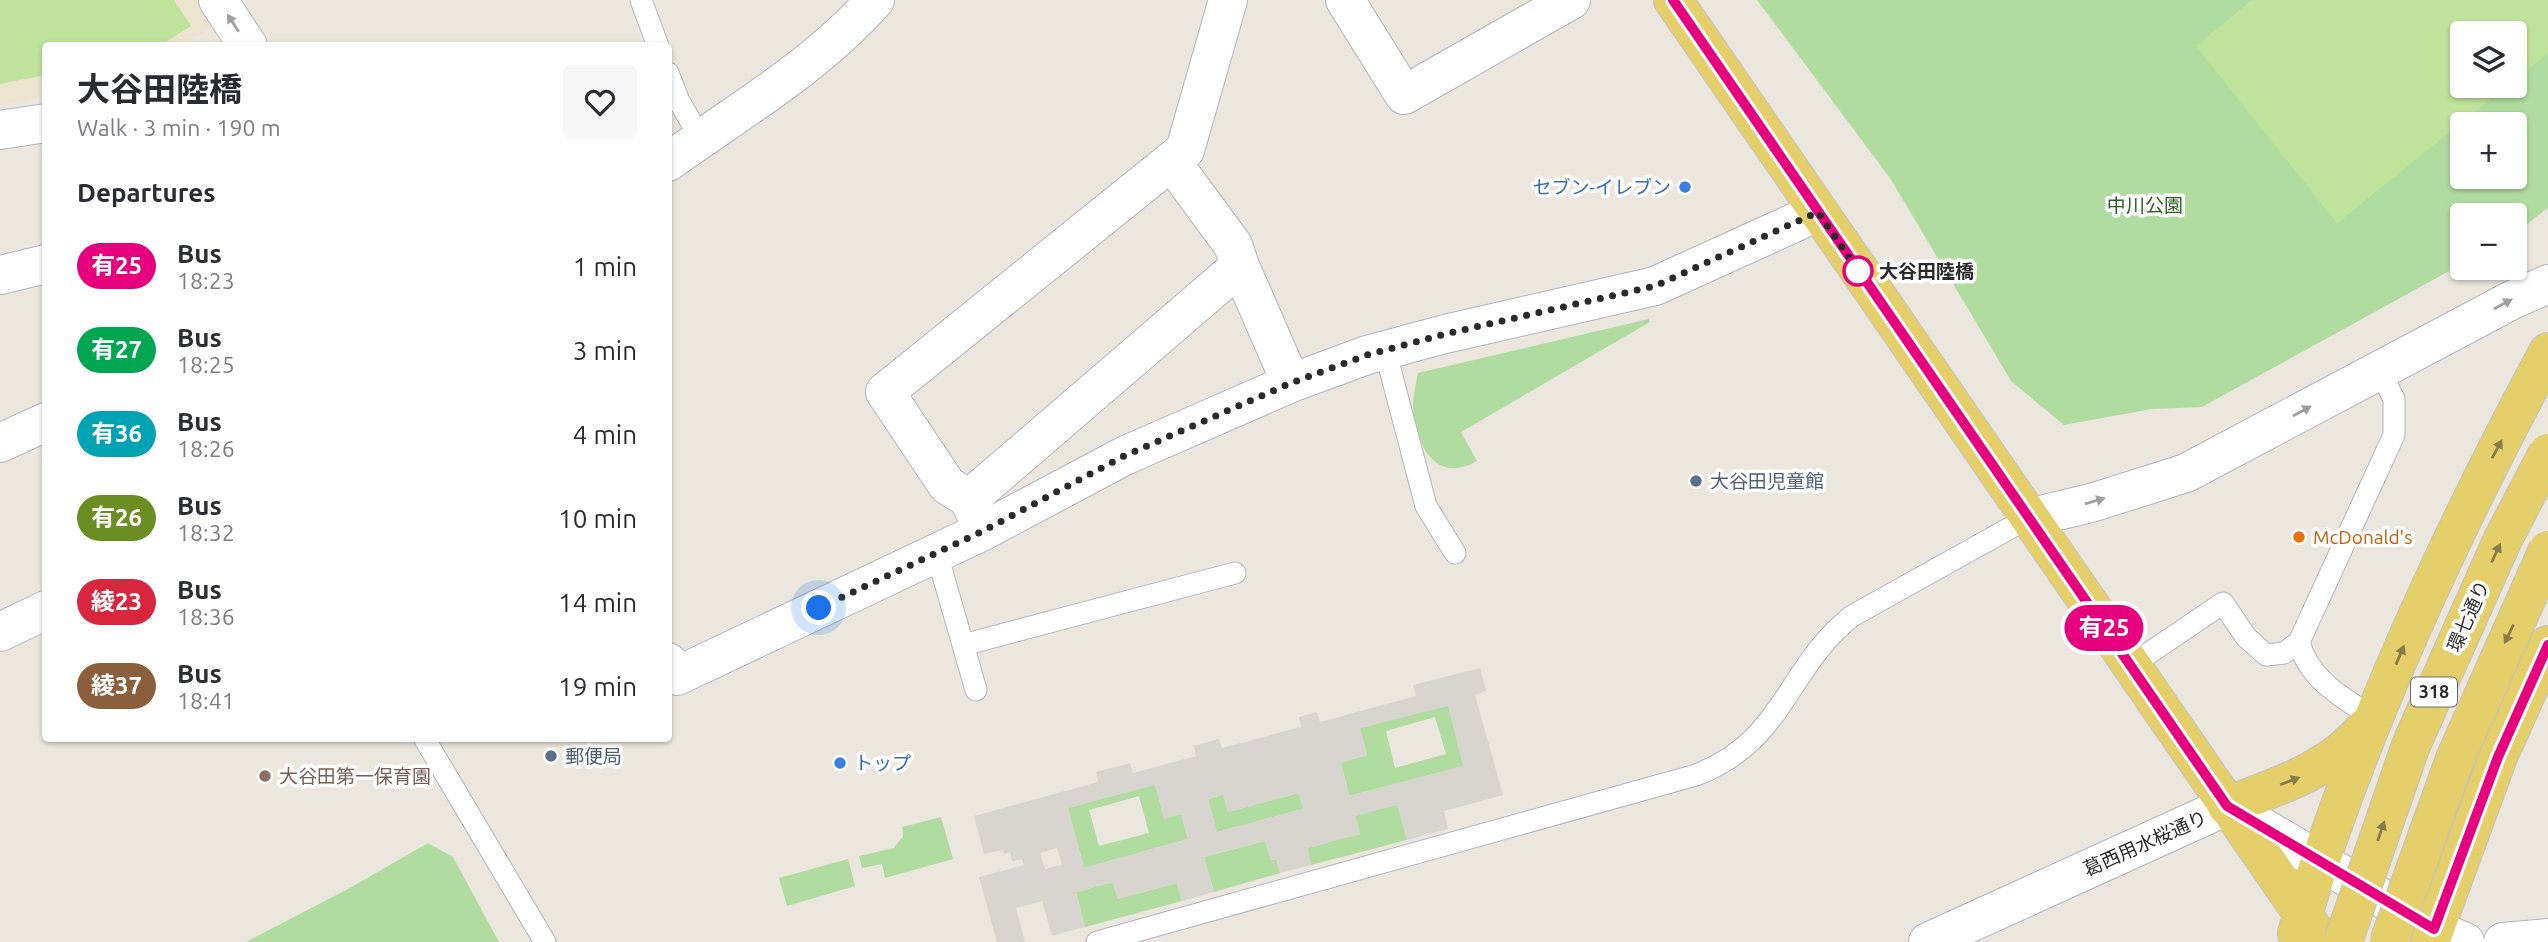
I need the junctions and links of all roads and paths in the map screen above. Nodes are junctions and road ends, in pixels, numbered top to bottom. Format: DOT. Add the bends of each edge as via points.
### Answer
graph roads {
  1 [pos="218,0"];
  2 [pos="641,0"];
  3 [pos="875,0"];
  4 [pos="1228,0"];
  5 [pos="1345,0"];
  6 [pos="1571,0"];
  7 [pos="1673,0"];
  8 [pos="245,42"];
  9 [pos="657,42"];
  10 [pos="672,84"];
  11 [pos="42,124"];
  12 [pos="0,130"];
  13 [pos="701,139"];
  14 [pos="672,159"];
  15 [pos="1171,162"];
  16 [pos="1818,212"];
  17 [pos="42,265"];
  18 [pos="1240,266"];
  19 [pos="0,275"];
  20 [pos="2548,284"];
  21 [pos="1385,350"];
  22 [pos="2548,352"];
  23 [pos="2379,370"];
  24 [pos="1291,383"];
  25 [pos="42,424"];
  26 [pos="0,443"];
  27 [pos="2548,453"];
  28 [pos="976,515"];
  29 [pos="2028,518"];
  30 [pos="2548,550"];
  31 [pos="936,551"];
  32 [pos="1455,553"];
  33 [pos="1235,573"];
  34 [pos="42,612"];
  35 [pos="0,632"];
  36 [pos="2299,642"];
  37 [pos="963,645"];
  38 [pos="2545,656"];
  39 [pos="2130,666"];
  40 [pos="672,668"];
  41 [pos="976,690"];
  42 [pos="2374,718"];
  43 [pos="426,742"];
  44 [pos="2227,806"];
  45 [pos="2319,861"];
  46 [pos="2306,933"];
  47 [pos="1135,937"];
  48 [pos="2443,938"];
  49 [pos="2548,938"];
  50 [pos="545,942"];
  51 [pos="1097,942"];
  52 [pos="1928,942"];
  53 [pos="2343,942"];
  54 [pos="2389,942"];
  55 [pos="2503,942"];
  8 -- 1 [label="street, one-way"];
  2 -- 9 [label="lane"];
  3 -- 13 [label="street" via="787,80"];
  4 -- 15 [label="street" via="1185,150"];
  5 -- 6 [label="street" via="1404,95"];
  7 -- 16 [label="main road"];
  10 -- 13 [label="lane"];
  11 -- 12 [label="street"];
  13 -- 14 [label="street"];
  15 -- 18 [label="street" via="1233,245"];
  15 -- 28 [label="street" via="885,392 947,485"];
  16 -- 21 [label="street" via="1655,286"];
  16 -- 29 [label="main road"];
  17 -- 19 [label="street"];
  18 -- 24 [label="street"];
  18 -- 28 [label="street"];
  23 -- 20 [label="street, one-way"];
  21 -- 24 [label="street"];
  21 -- 32 [label="lane" via="1426,506"];
  42 -- 22 [label="main road, 318, one-way" via="2468,504"];
  29 -- 23 [label="street, one-way" via="2186,473"];
  23 -- 36 [label="lane" via="2394,399 2394,435"];
  24 -- 28 [label="street"];
  25 -- 26 [label="street"];
  53 -- 27 [label="main road, 環七通り / 318, one-way, bridge" via="2411,746 2503,539"];
  28 -- 31 [label="street"];
  29 -- 39 [label="main road"];
  29 -- 47 [label="lane" via="1852,616 1823,641 1776,715 1725,764"];
  30 -- 54 [label="main road, 318, one-way, bridge" via="2455,759"];
  31 -- 37 [label="lane"];
  31 -- 40 [label="street" via="677,676"];
  33 -- 37 [label="lane"];
  34 -- 35 [label="street"];
  36 -- 39 [label="lane" via="2284,653 2266,654 2246,637 2222,603"];
  36 -- 42 [label="lane" via="2303,659 2317,676"];
  37 -- 41 [label="lane"];
  38 -- 48 [label="main road" via="2498,757"];
  39 -- 44 [label="main road"];
  44 -- 42 [label="main road, one-way" via="2312,772 2354,742"];
  42 -- 45 [label="main road, 318"];
  43 -- 50 [label="lane"];
  44 -- 45 [label="street, 葛西用水桜通り"];
  44 -- 46 [label="main road"];
  44 -- 52 [label="street, 葛西用水桜通り"];
  45 -- 46 [label="main road, 318"];
  45 -- 48 [label="street, 葛西用水桜通り"];
  47 -- 51 [label="lane"];
  49 -- 55 [label="street"];
}
